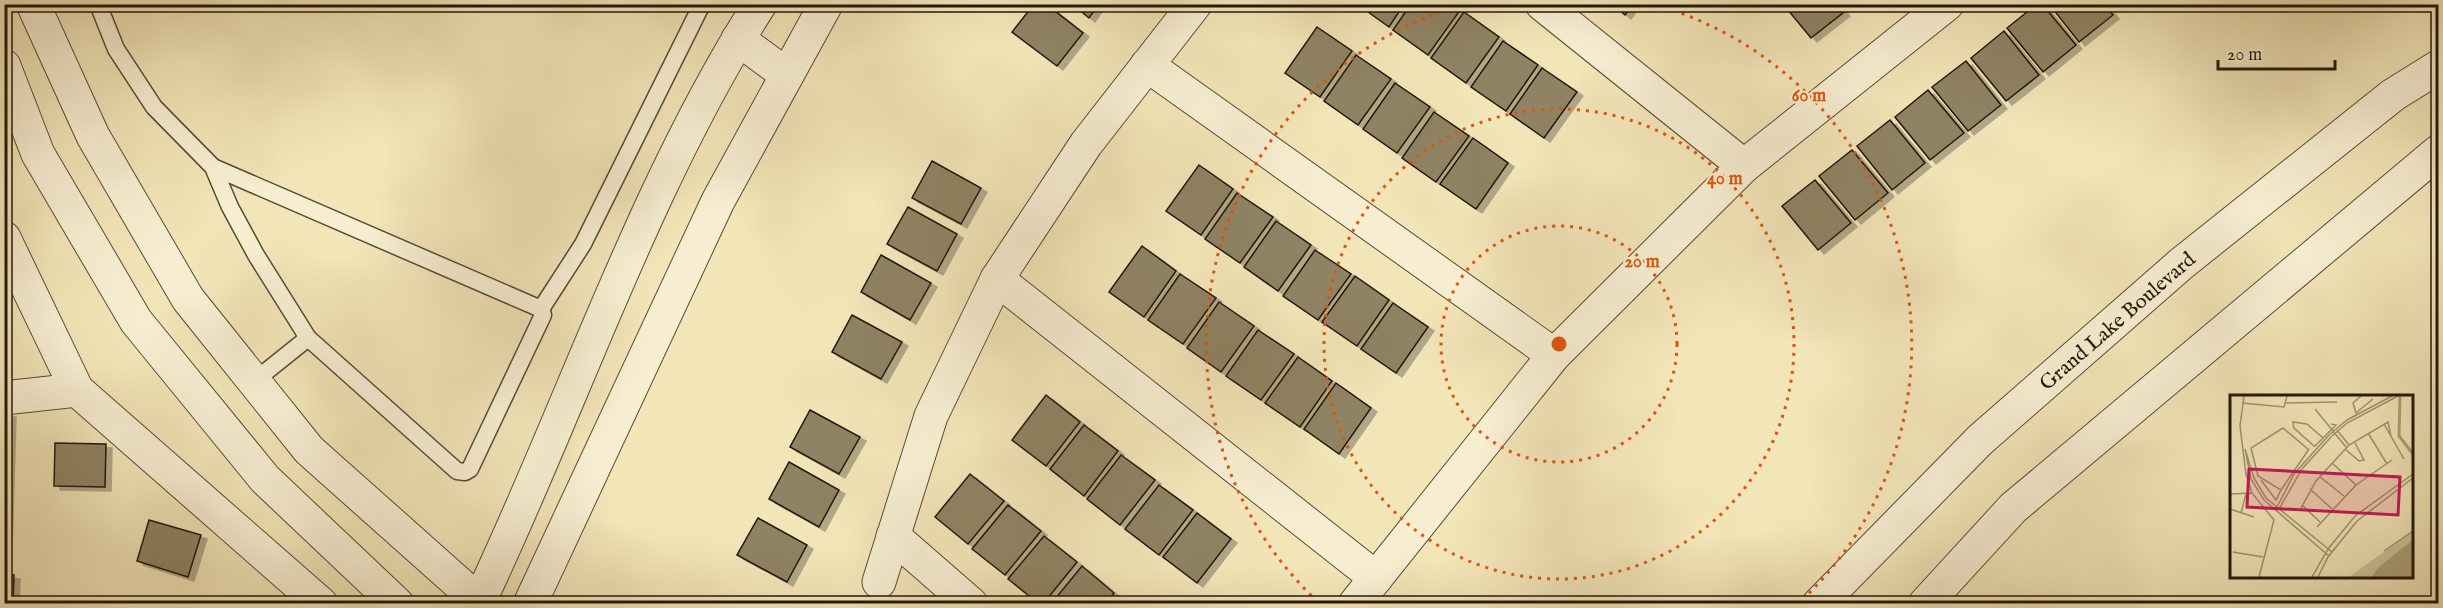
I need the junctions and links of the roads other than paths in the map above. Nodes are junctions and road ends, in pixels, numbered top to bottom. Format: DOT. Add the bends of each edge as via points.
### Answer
graph roads {
  1 [pos="33,4"];
  2 [pos="98,4"];
  3 [pos="702,4"];
  4 [pos="760,4"];
  5 [pos="826,4"];
  6 [pos="1195,4"];
  7 [pos="1542,4"];
  8 [pos="1947,4"];
  9 [pos="738,39"];
  10 [pos="1147,65"];
  11 [pos="4,66"];
  12 [pos="2439,67"];
  13 [pos="787,75"];
  14 [pos="2439,152"];
  15 [pos="1744,166"];
  16 [pos="213,167"];
  17 [pos="4,238"];
  18 [pos="997,279"];
  19 [pos="541,309"];
  20 [pos="308,338"];
  21 [pos="1554,355"];
  22 [pos="253,381"];
  23 [pos="77,390"];
  24 [pos="4,398"];
  25 [pos="893,536"];
  26 [pos="1376,578"];
  27 [pos="879,582"];
  28 [pos="321,603"];
  29 [pos="397,603"];
  30 [pos="480,603"];
  31 [pos="530,603"];
  32 [pos="971,603"];
  33 [pos="1355,603"];
  34 [pos="1819,603"];
  35 [pos="1925,603"];
  1 -- 22 [label="street" via="93,136 182,289"];
  2 -- 16 [label="lane" via="116,49 154,107"];
  3 -- 19 [label="lane" via="583,244"];
  4 -- 9 [label="street"];
  5 -- 13 [label="street"];
  6 -- 10 [label="street"];
  7 -- 15 [label="street"];
  8 -- 15 [label="street"];
  9 -- 13 [label="street"];
  9 -- 30 [label="street" via="668,171"];
  10 -- 18 [label="street" via="1086,144"];
  10 -- 21 [label="street"];
  11 -- 29 [label="street" via="38,154 136,321 265,479"];
  12 -- 34 [label="street, Grand Lake Boulevard" via="2393,95 2172,272 1980,440"];
  13 -- 31 [label="street" via="718,201"];
  14 -- 35 [label="street" via="2013,508"];
  15 -- 21 [label="street"];
  16 -- 19 [label="lane"];
  16 -- 20 [label="lane" via="256,255"];
  17 -- 23 [label="street"];
  18 -- 25 [label="street" via="931,416"];
  18 -- 26 [label="street"];
  19 -- 20 [label="lane" via="543,315 471,469 465,472 457,471"];
  20 -- 22 [label="lane"];
  21 -- 26 [label="street"];
  22 -- 30 [label="street" via="309,450"];
  23 -- 24 [label="street"];
  23 -- 28 [label="street"];
  25 -- 27 [label="street"];
  25 -- 32 [label="street"];
  26 -- 33 [label="street"];
}
